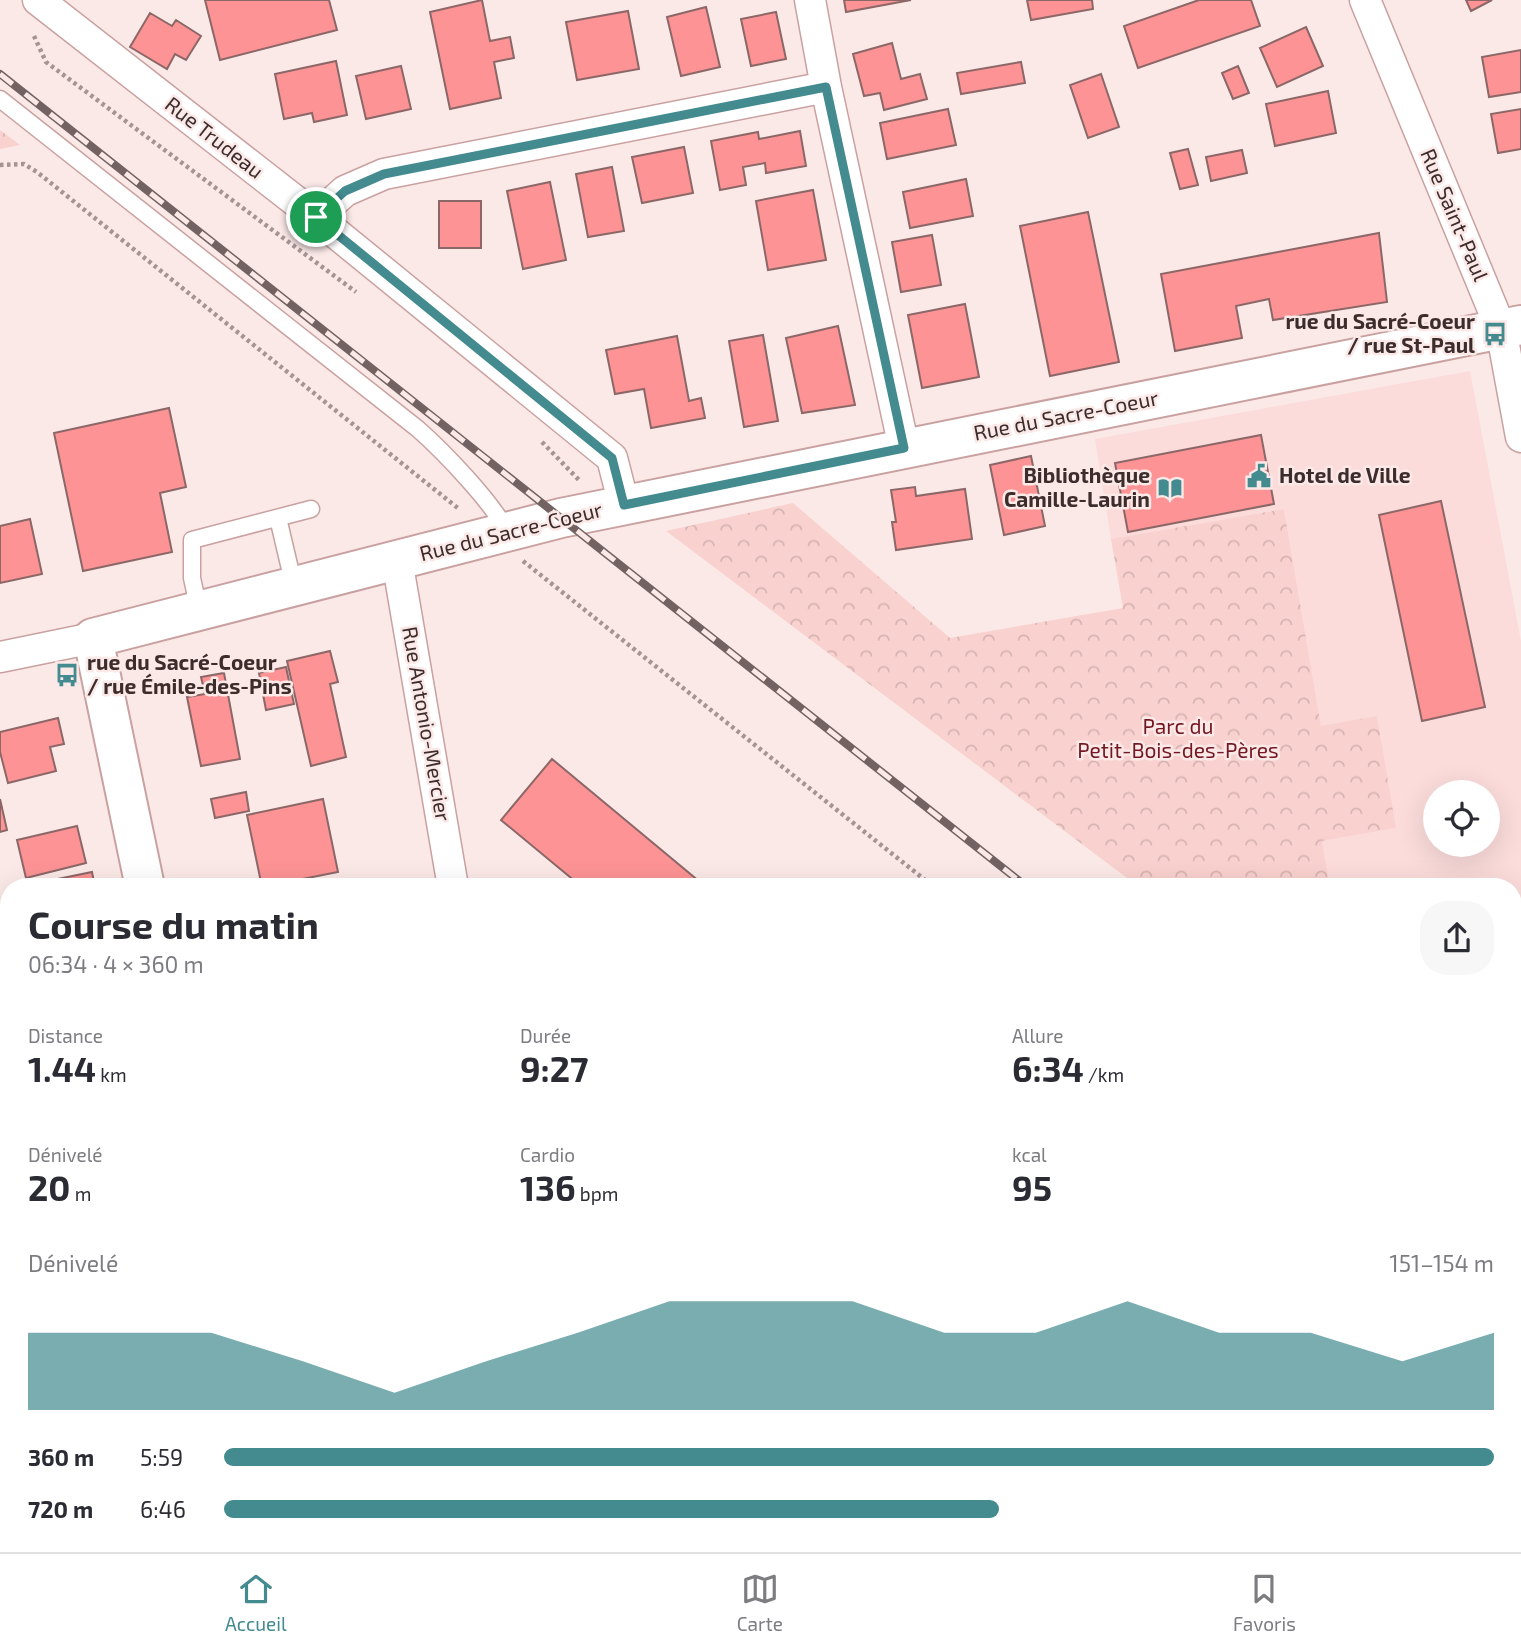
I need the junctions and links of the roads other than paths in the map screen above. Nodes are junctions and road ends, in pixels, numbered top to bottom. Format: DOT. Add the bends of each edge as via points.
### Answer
graph roads {
  1 [pos="810,0"];
  2 [pos="1365,0"];
  3 [pos="34,12"];
  4 [pos="826,87"];
  5 [pos="0,99"];
  6 [pos="316,217"];
  7 [pos="1511,327"];
  8 [pos="1521,437"];
  9 [pos="904,448"];
  10 [pos="624,505"];
  11 [pos="310,509"];
  12 [pos="278,518"];
  13 [pos="512,544"];
  14 [pos="397,560"];
  15 [pos="294,586"];
  16 [pos="199,610"];
  17 [pos="93,638"];
  18 [pos="0,657"];
  19 [pos="143,878"];
  20 [pos="451,878"];
  1 -- 4 [label="street"];
  2 -- 7 [label="street, Rue Saint-Paul"];
  3 -- 6 [label="street, Rue Trudeau"];
  4 -- 6 [label="street" via="384,174 345,191"];
  4 -- 9 [label="street"];
  5 -- 13 [label="lane" via="418,429 490,507"];
  6 -- 10 [label="street, Rue Trudeau" via="612,458"];
  7 -- 8 [label="street, Rue Saint-Paul"];
  7 -- 9 [label="street, Rue du Sacre-Coeur"];
  9 -- 10 [label="street, Rue du Sacre-Coeur"];
  10 -- 13 [label="street, Rue du Sacre-Coeur"];
  11 -- 12 [label="lane"];
  12 -- 15 [label="lane"];
  12 -- 16 [label="lane" via="192,540 192,578"];
  13 -- 14 [label="street, Rue du Sacre-Coeur"];
  14 -- 15 [label="street, Rue du Sacre-Coeur"];
  14 -- 20 [label="street, Rue Antonio-Mercier"];
  15 -- 16 [label="street, Rue du Sacre-Coeur"];
  16 -- 17 [label="street, Rue du Sacre-Coeur"];
  17 -- 18 [label="street, Rue du Sacre-Coeur"];
  17 -- 19 [label="street"];
}
